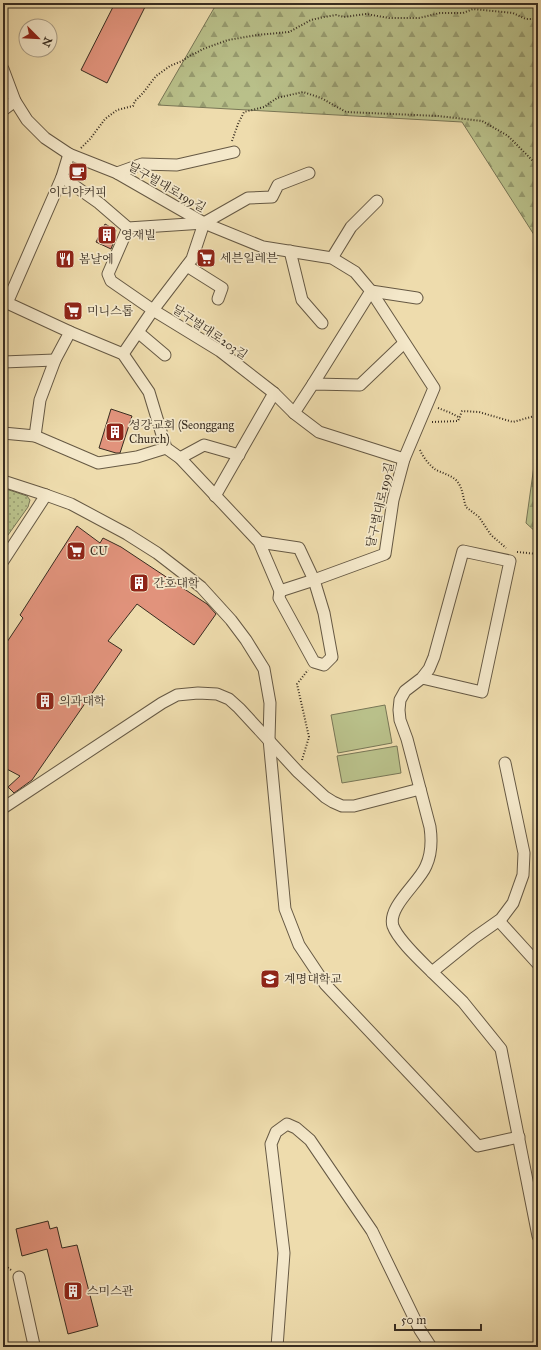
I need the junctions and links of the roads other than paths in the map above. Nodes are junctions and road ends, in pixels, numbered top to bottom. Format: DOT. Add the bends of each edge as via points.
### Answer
graph roads {
  1 [pos="3,69"];
  2 [pos="15,101"];
  3 [pos="3,110"];
  4 [pos="234,152"];
  5 [pos="72,155"];
  6 [pos="117,173"];
  7 [pos="309,173"];
  8 [pos="62,177"];
  9 [pos="377,201"];
  10 [pos="204,223"];
  11 [pos="128,228"];
  12 [pos="290,251"];
  13 [pos="332,258"];
  14 [pos="187,266"];
  15 [pos="371,291"];
  16 [pos="417,298"];
  17 [pos="218,299"];
  18 [pos="5,302"];
  19 [pos="153,310"];
  20 [pos="322,323"];
  21 [pos="70,332"];
  22 [pos="139,333"];
  23 [pos="404,343"];
  24 [pos="123,354"];
  25 [pos="165,355"];
  26 [pos="55,360"];
  27 [pos="3,362"];
  28 [pos="313,384"];
  29 [pos="274,393"];
  30 [pos="294,413"];
  31 [pos="3,433"];
  32 [pos="35,436"];
  33 [pos="166,448"];
  34 [pos="239,455"];
  35 [pos="180,458"];
  36 [pos="404,459"];
  37 [pos="3,481"];
  38 [pos="46,495"];
  39 [pos="215,496"];
  40 [pos="259,542"];
  41 [pos="3,561"];
  42 [pos="314,580"];
  43 [pos="280,591"];
  44 [pos="422,678"];
  45 [pos="269,739"];
  46 [pos="505,763"];
  47 [pos="420,789"];
  48 [pos="3,808"];
  49 [pos="499,920"];
  50 [pos="538,964"];
  51 [pos="432,972"];
  52 [pos="519,1137"];
  53 [pos="538,1236"];
  54 [pos="20,1277"];
  55 [pos="31,1347"];
  56 [pos="277,1347"];
  57 [pos="431,1347"];
  1 -- 2 [label="street, 달구벌대로199길"];
  2 -- 3 [label="street"];
  2 -- 5 [label="street, 달구벌대로199길" via="27,120 45,138"];
  4 -- 6 [label="street, 달구벌대로199길" via="177,165 142,164"];
  5 -- 6 [label="street, 달구벌대로199길"];
  5 -- 8 [label="street"];
  6 -- 10 [label="street, 달구벌대로199길"];
  7 -- 10 [label="street, 달구벌대로199길" via="278,185 272,197 248,198"];
  8 -- 11 [label="street" via="99,203"];
  8 -- 18 [label="street"];
  9 -- 13 [label="street" via="351,228"];
  10 -- 11 [label="street, 달구벌대로199길"];
  10 -- 12 [label="street, 달구벌대로199길" via="263,247"];
  10 -- 14 [label="street, 달구벌대로199길" via="192,259"];
  11 -- 19 [label="street" via="108,274 111,281"];
  12 -- 13 [label="street, 달구벌대로199길"];
  12 -- 20 [label="street" via="302,300"];
  13 -- 15 [label="street, 달구벌대로199길" via="355,272"];
  14 -- 17 [label="street" via="222,288"];
  14 -- 19 [label="street, 달구벌대로199길"];
  15 -- 16 [label="street"];
  15 -- 23 [label="street, 달구벌대로199길"];
  15 -- 28 [label="street"];
  18 -- 21 [label="street"];
  19 -- 22 [label="street, 달구벌대로203길"];
  19 -- 29 [label="street, 달구벌대로203길" via="220,351"];
  21 -- 24 [label="street"];
  21 -- 26 [label="street"];
  22 -- 24 [label="street, 달구벌대로203길"];
  22 -- 25 [label="street"];
  23 -- 28 [label="street" via="360,385"];
  23 -- 36 [label="street, 달구벌대로199길" via="434,388"];
  24 -- 33 [label="street" via="149,392"];
  26 -- 27 [label="street"];
  26 -- 32 [label="street" via="40,400"];
  28 -- 30 [label="street"];
  29 -- 30 [label="street, 달구벌대로203길"];
  29 -- 34 [label="street"];
  30 -- 36 [label="street, 달구벌대로203길" via="319,432"];
  31 -- 32 [label="street"];
  32 -- 33 [label="street" via="98,463 137,457"];
  33 -- 35 [label="street"];
  34 -- 35 [label="street" via="204,445"];
  34 -- 39 [label="street"];
  35 -- 39 [label="street"];
  36 -- 42 [label="street, 달구벌대로199길" via="393,500 385,554"];
  37 -- 38 [label="street"];
  38 -- 41 [label="street"];
  38 -- 45 [label="street" via="71,504 127,534 157,552 201,587 246,640 264,669 270,703"];
  39 -- 40 [label="street"];
  40 -- 42 [label="street" via="300,548"];
  40 -- 43 [label="street"];
  42 -- 43 [label="street, 달구벌대로199길"];
  42 -- 43 [label="street" via="324,613 332,657 324,665 314,662 279,598"];
  44 -- 44 [label="street" via="434,657 463,550 510,561 482,692"];
  44 -- 47 [label="street" via="405,691 400,700 399,710"];
  45 -- 47 [label="street" via="298,772 325,797 342,806 354,806"];
  45 -- 48 [label="street" via="229,699 217,694 177,695"];
  45 -- 52 [label="street" via="285,909 299,945 325,984 478,1146"];
  46 -- 49 [label="street" via="524,853 523,875 513,903"];
  47 -- 51 [label="street" via="432,840 430,854 426,868 399,902 392,925 396,933"];
  49 -- 50 [label="street"];
  49 -- 51 [label="street"];
  51 -- 52 [label="street" via="463,1002 502,1049"];
  52 -- 53 [label="street"];
  54 -- 55 [label="street" via="34,1345"];
  56 -- 57 [label="street" via="284,1253 271,1144 276,1132 287,1124 310,1140 372,1231 420,1330"];
}
